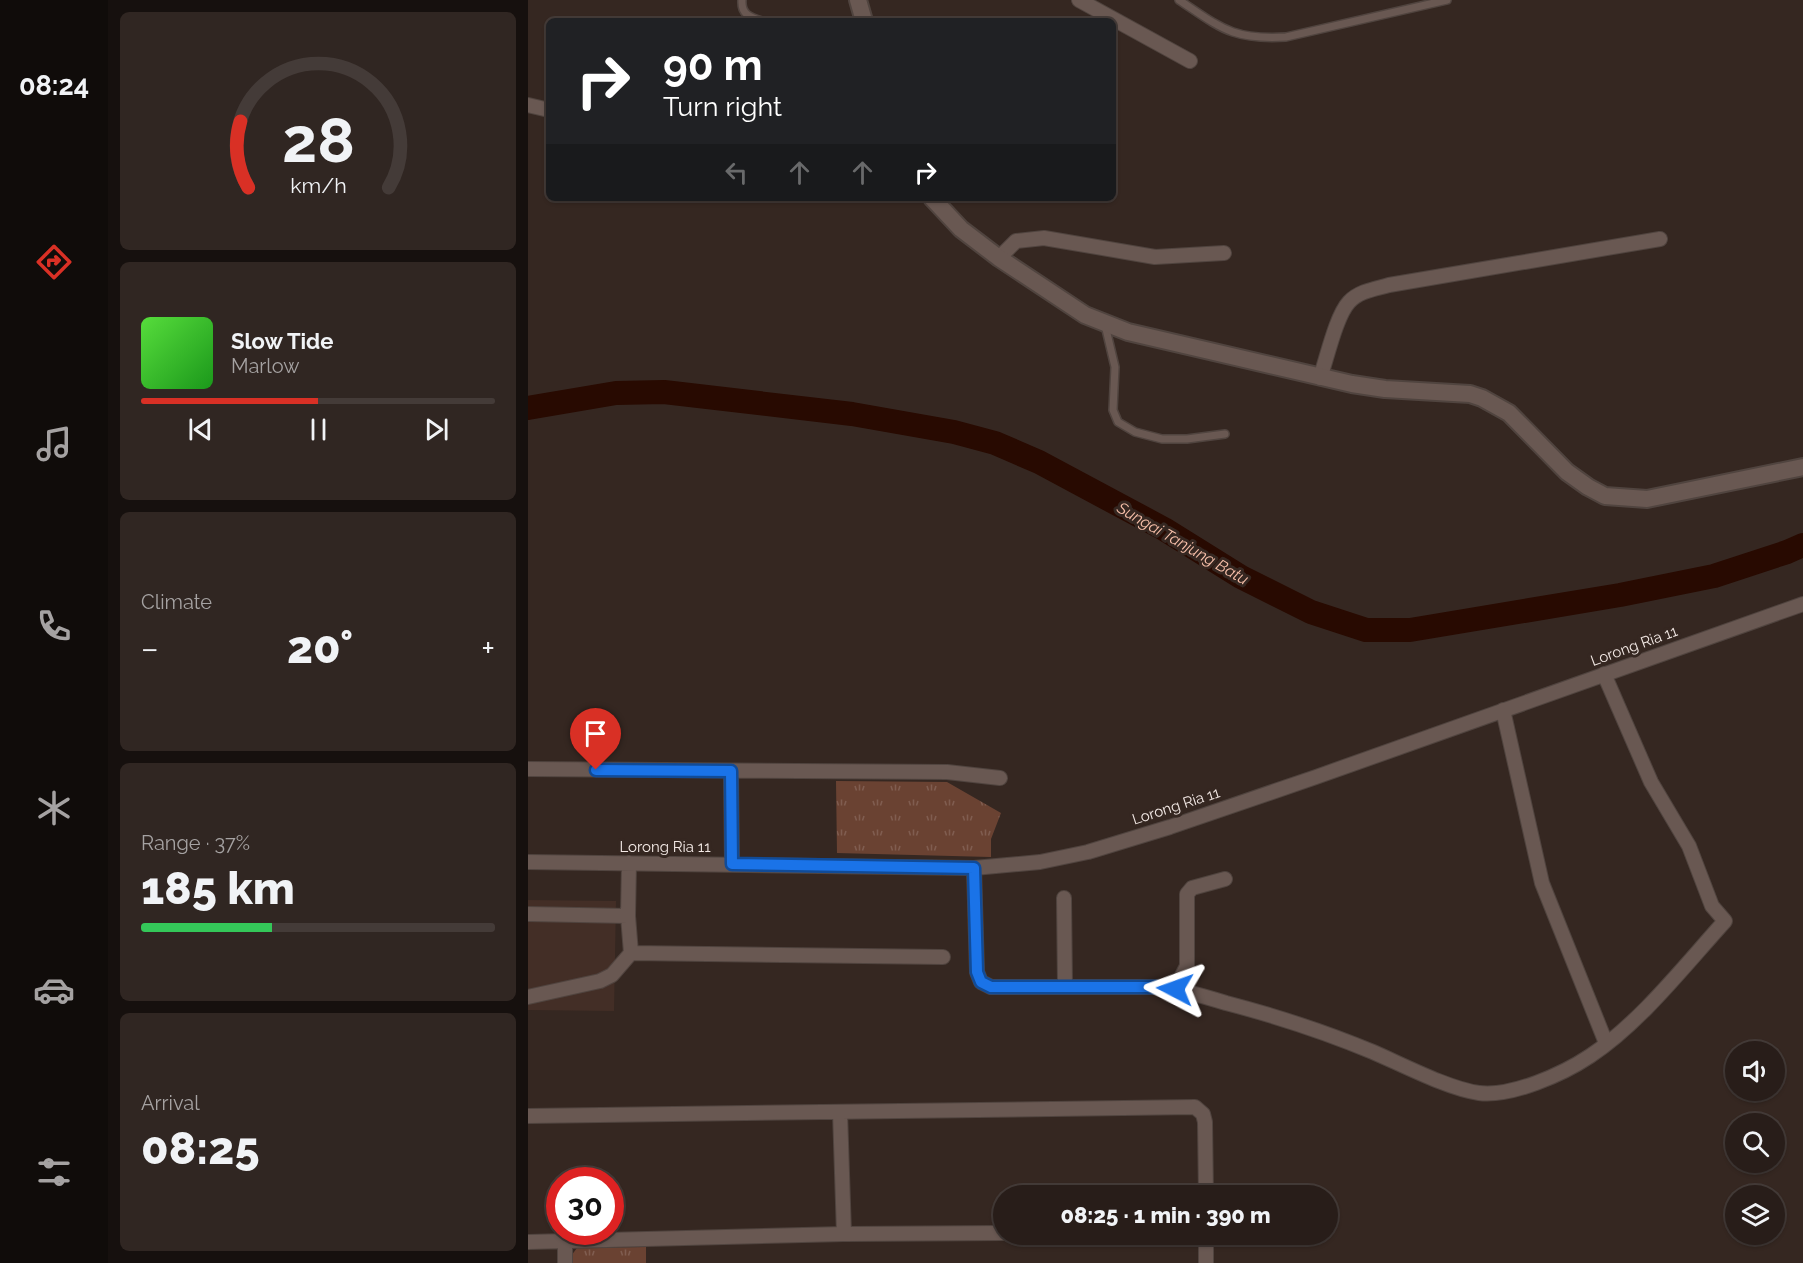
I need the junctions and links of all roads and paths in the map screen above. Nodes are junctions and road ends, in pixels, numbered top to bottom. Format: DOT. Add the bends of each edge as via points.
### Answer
graph roads {
  1 [pos="742,0"];
  2 [pos="858,0"];
  3 [pos="1079,0"];
  4 [pos="1179,0"];
  5 [pos="1447,0"];
  6 [pos="752,18"];
  7 [pos="863,18"];
  8 [pos="1112,18"];
  9 [pos="1116,20"];
  10 [pos="1190,61"];
  11 [pos="528,105"];
  12 [pos="546,109"];
  13 [pos="935,201"];
  14 [pos="1660,239"];
  15 [pos="1224,253"];
  16 [pos="999,258"];
  17 [pos="1105,324"];
  18 [pos="1320,378"];
  19 [pos="1226,434"];
  20 [pos="1802,466"];
  21 [pos="1803,604"];
  22 [pos="1605,674"];
  23 [pos="1503,710"];
  24 [pos="528,769"];
  25 [pos="731,771"];
  26 [pos="1000,778"];
  27 [pos="528,862"];
  28 [pos="629,863"];
  29 [pos="732,864"];
  30 [pos="974,868"];
  31 [pos="1225,879"];
  32 [pos="1064,898"];
  33 [pos="528,914"];
  34 [pos="628,916"];
  35 [pos="631,953"];
  36 [pos="943,957"];
  37 [pos="1065,987"];
  38 [pos="1175,989"];
  39 [pos="528,997"];
  40 [pos="1606,1043"];
  41 [pos="840,1112"];
  42 [pos="528,1116"];
  43 [pos="1206,1185"];
  44 [pos="993,1233"];
  45 [pos="844,1234"];
  46 [pos="624,1240"];
  47 [pos="528,1242"];
  48 [pos="546,1242"];
  49 [pos="565,1245"];
  50 [pos="1206,1245"];
  51 [pos="565,1263"];
  52 [pos="1206,1263"];
  1 -- 6 [label="lane" via="744,13"];
  2 -- 7 [label="street"];
  3 -- 8 [label="street"];
  4 -- 5 [label="lane" via="1226,31 1264,39 1286,38"];
  9 -- 10 [label="street"];
  11 -- 12 [label="street"];
  13 -- 16 [label="street"];
  14 -- 18 [label="street" via="1364,292 1341,313"];
  15 -- 16 [label="street" via="1155,257 1044,238 1016,241"];
  16 -- 17 [label="street"];
  17 -- 18 [label="street"];
  17 -- 19 [label="lane" via="1115,367 1113,410 1118,422 1135,432 1162,439"];
  18 -- 20 [label="street" via="1482,398 1509,412 1568,472 1605,496 1647,499"];
  21 -- 22 [label="street, Lorong Ria 11"];
  22 -- 23 [label="street, Lorong Ria 11"];
  22 -- 40 [label="street" via="1651,782 1689,846 1712,906 1725,921 1634,1019"];
  23 -- 30 [label="street, Lorong Ria 11" via="1088,852 1040,862"];
  23 -- 40 [label="street" via="1542,883"];
  24 -- 25 [label="street"];
  25 -- 26 [label="street" via="947,772"];
  25 -- 29 [label="street"];
  27 -- 28 [label="street, Lorong Ria 11"];
  28 -- 29 [label="street, Lorong Ria 11"];
  28 -- 34 [label="street"];
  29 -- 30 [label="street, Lorong Ria 11"];
  30 -- 37 [label="street" via="977,972 981,982 991,987"];
  31 -- 38 [label="street" via="1192,888 1187,894 1188,966"];
  32 -- 37 [label="street"];
  33 -- 34 [label="street"];
  34 -- 35 [label="street"];
  35 -- 36 [label="street"];
  35 -- 39 [label="street" via="612,975 600,981"];
  37 -- 38 [label="street"];
  38 -- 40 [label="street" via="1335,1036 1479,1093 1518,1090 1541,1081 1590,1056"];
  41 -- 42 [label="street"];
  41 -- 43 [label="street" via="1195,1107 1203,1113 1205,1122"];
  41 -- 45 [label="street"];
  44 -- 45 [label="street"];
  45 -- 46 [label="street"];
  47 -- 48 [label="street"];
  49 -- 51 [label="street"];
  50 -- 52 [label="street"];
}
